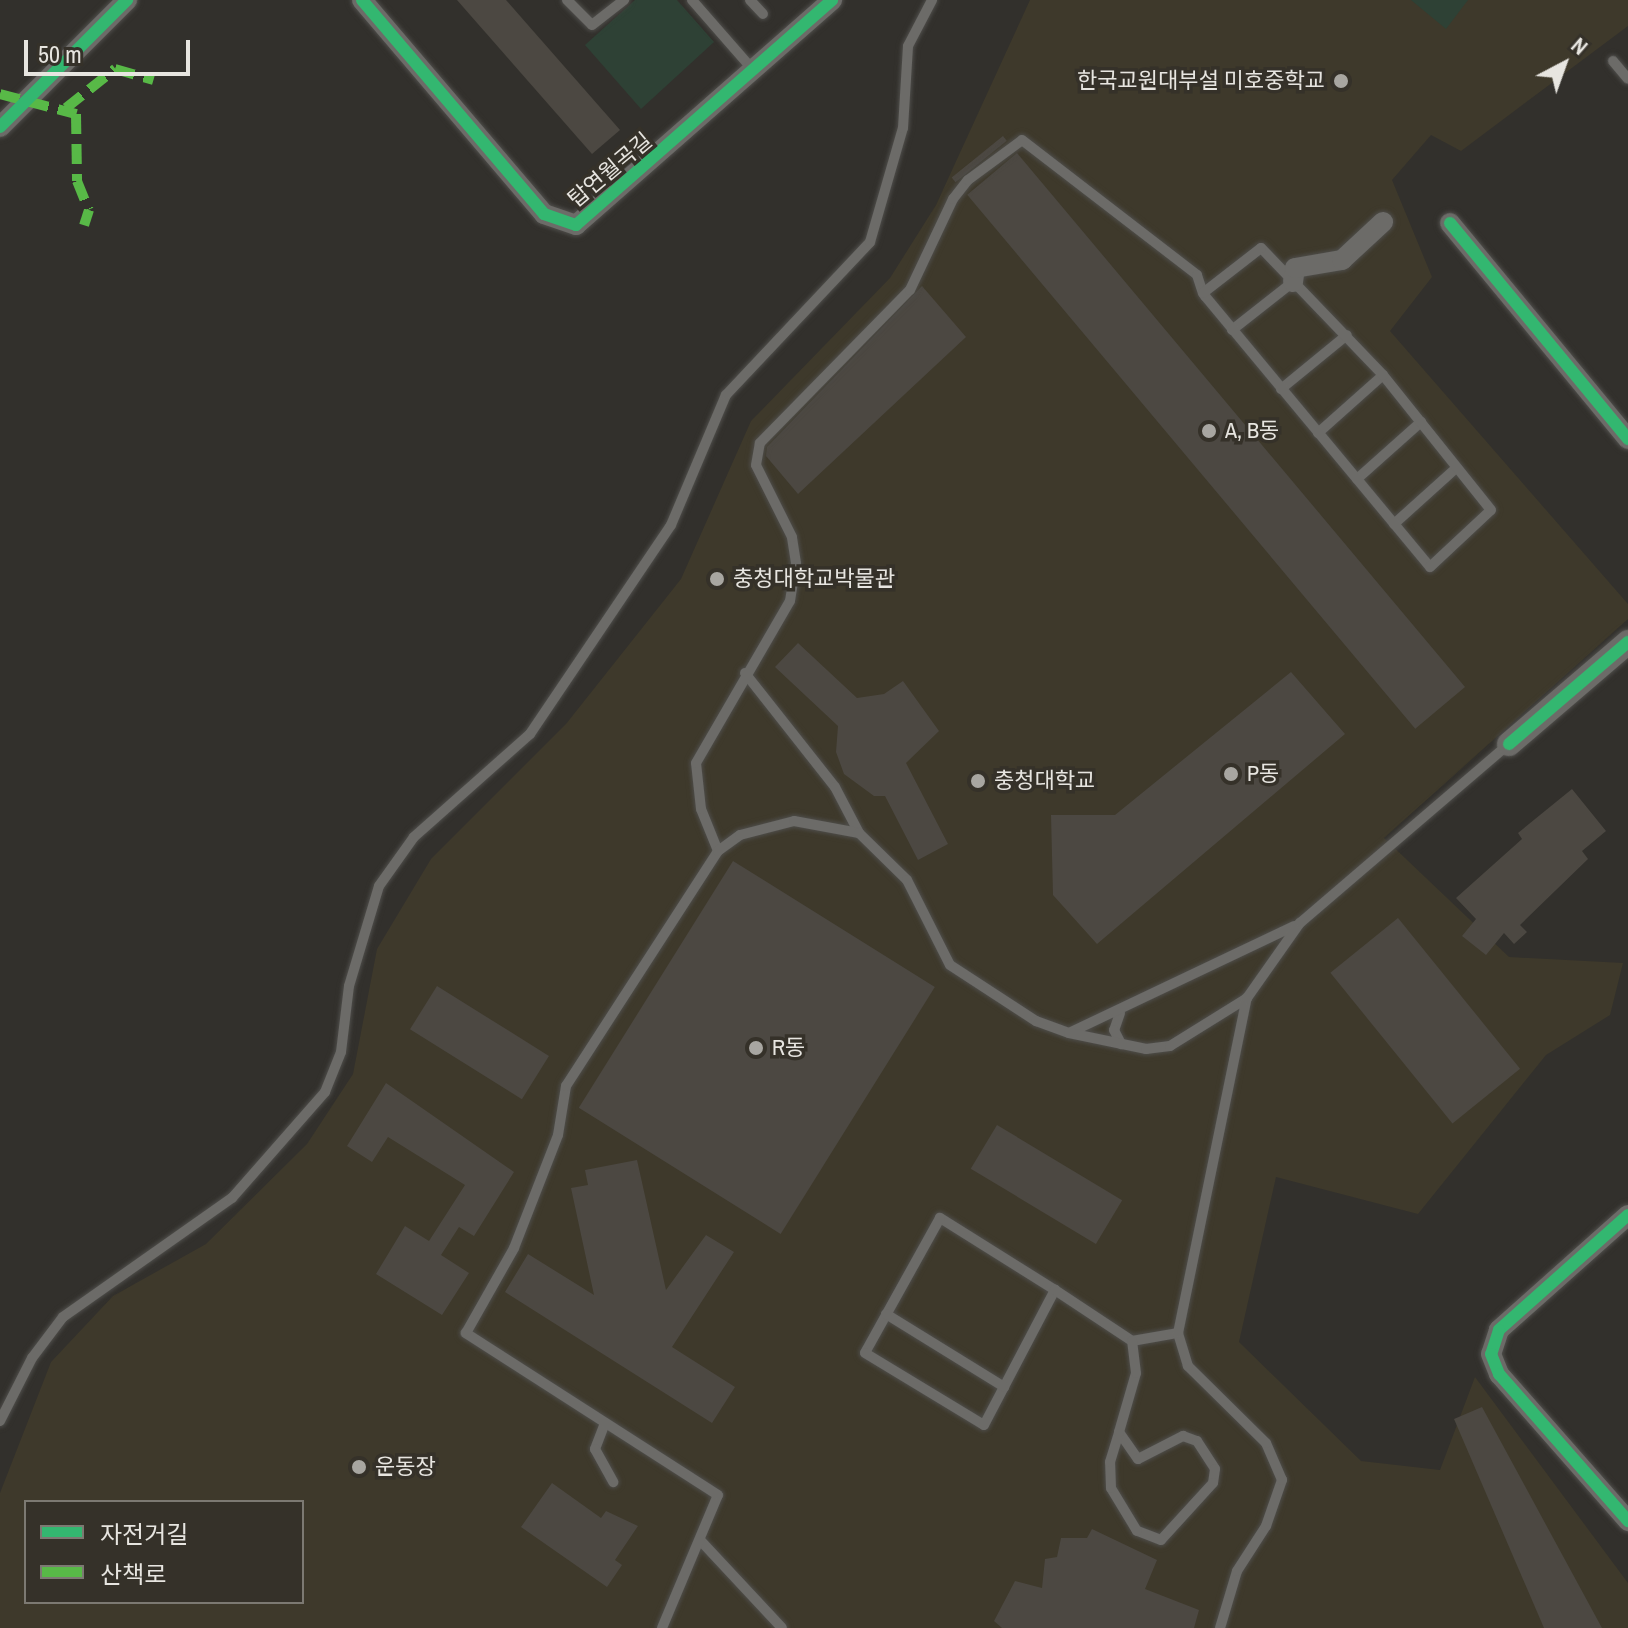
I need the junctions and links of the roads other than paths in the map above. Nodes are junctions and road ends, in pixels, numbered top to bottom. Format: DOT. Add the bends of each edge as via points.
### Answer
graph roads {
  1 [pos="127,0"];
  2 [pos="362,0"];
  3 [pos="567,0"];
  4 [pos="624,0"];
  5 [pos="750,0"];
  6 [pos="832,0"];
  7 [pos="932,0"];
  8 [pos="695,1"];
  9 [pos="763,14"];
  10 [pos="1613,61"];
  11 [pos="755,73"];
  12 [pos="1628,79"];
  13 [pos="0,127"];
  14 [pos="1383,222"];
  15 [pos="1450,223"];
  16 [pos="1293,282"];
  17 [pos="1203,293"];
  18 [pos="1232,330"];
  19 [pos="1347,335"];
  20 [pos="1383,375"];
  21 [pos="1281,389"];
  22 [pos="1421,422"];
  23 [pos="1318,433"];
  24 [pos="1628,439"];
  25 [pos="1455,469"];
  26 [pos="1357,479"];
  27 [pos="1394,524"];
  28 [pos="1628,642"];
  29 [pos="745,673"];
  30 [pos="1509,744"];
  31 [pos="859,833"];
  32 [pos="718,851"];
  33 [pos="1300,923"];
  34 [pos="1247,998"];
  35 [pos="1120,1013"];
  36 [pos="1069,1033"];
  37 [pos="1122,1044"];
  38 [pos="1628,1215"];
  39 [pos="1055,1290"];
  40 [pos="886,1314"];
  41 [pos="1178,1333"];
  42 [pos="1132,1341"];
  43 [pos="1004,1387"];
  44 [pos="0,1421"];
  45 [pos="605,1423"];
  46 [pos="1119,1432"];
  47 [pos="613,1482"];
  48 [pos="1628,1521"];
  49 [pos="700,1540"];
  50 [pos="662,1628"];
  51 [pos="782,1628"];
  52 [pos="1220,1628"];
  1 -- 13 [label="street"];
  2 -- 11 [label="street, 탑연월곡길" via="544,214 562,224 586,218"];
  3 -- 4 [label="lane" via="592,25"];
  5 -- 9 [label="lane"];
  6 -- 11 [label="street, 탑연월곡길"];
  7 -- 44 [label="lane" via="908,46 903,128 870,242 726,395 671,525 530,734 414,837 379,886 349,986 341,1052 325,1092 232,1198 63,1317 32,1358"];
  8 -- 11 [label="lane"];
  10 -- 12 [label="lane"];
  14 -- 16 [label="street" via="1342,260 1295,268"];
  15 -- 24 [label="street"];
  16 -- 17 [label="lane" via="1261,248"];
  16 -- 18 [label="lane"];
  16 -- 19 [label="lane"];
  17 -- 18 [label="lane"];
  17 -- 29 [label="lane" via="1197,275 1040,149 1022,140 981,170 953,199 910,290 810,385 760,443 756,465 792,537 796,563 790,601"];
  18 -- 21 [label="lane"];
  19 -- 20 [label="lane"];
  19 -- 21 [label="lane"];
  20 -- 22 [label="lane"];
  20 -- 23 [label="lane"];
  21 -- 23 [label="lane"];
  22 -- 25 [label="lane"];
  22 -- 26 [label="lane"];
  23 -- 26 [label="lane"];
  25 -- 27 [label="lane"];
  25 -- 27 [label="lane" via="1491,510 1430,567"];
  26 -- 27 [label="lane"];
  28 -- 30 [label="street"];
  29 -- 31 [label="lane" via="835,787"];
  29 -- 32 [label="lane" via="696,763 701,809"];
  30 -- 33 [label="lane"];
  31 -- 32 [label="lane" via="794,821 740,835"];
  31 -- 36 [label="lane" via="907,880 950,965 1036,1021"];
  32 -- 45 [label="lane" via="566,1086 558,1135 514,1248 466,1333"];
  33 -- 34 [label="lane"];
  33 -- 35 [label="lane"];
  34 -- 37 [label="lane" via="1170,1046"];
  34 -- 41 [label="lane"];
  35 -- 36 [label="lane"];
  35 -- 37 [label="lane" via="1114,1030"];
  36 -- 37 [label="lane"];
  38 -- 48 [label="street" via="1499,1330 1491,1354 1499,1374"];
  39 -- 40 [label="lane" via="940,1218"];
  39 -- 42 [label="lane"];
  39 -- 43 [label="lane"];
  40 -- 43 [label="lane"];
  40 -- 43 [label="lane" via="865,1353 984,1425"];
  41 -- 42 [label="lane"];
  41 -- 52 [label="lane" via="1188,1366 1266,1443 1282,1480 1266,1526 1237,1571"];
  42 -- 46 [label="lane" via="1136,1373"];
  45 -- 47 [label="lane" via="595,1449"];
  45 -- 49 [label="lane" via="718,1495"];
  46 -- 46 [label="lane" via="1111,1488 1137,1531 1161,1540 1213,1483 1215,1469 1197,1441 1183,1436 1138,1459"];
  49 -- 50 [label="lane"];
  49 -- 51 [label="lane"];
}
